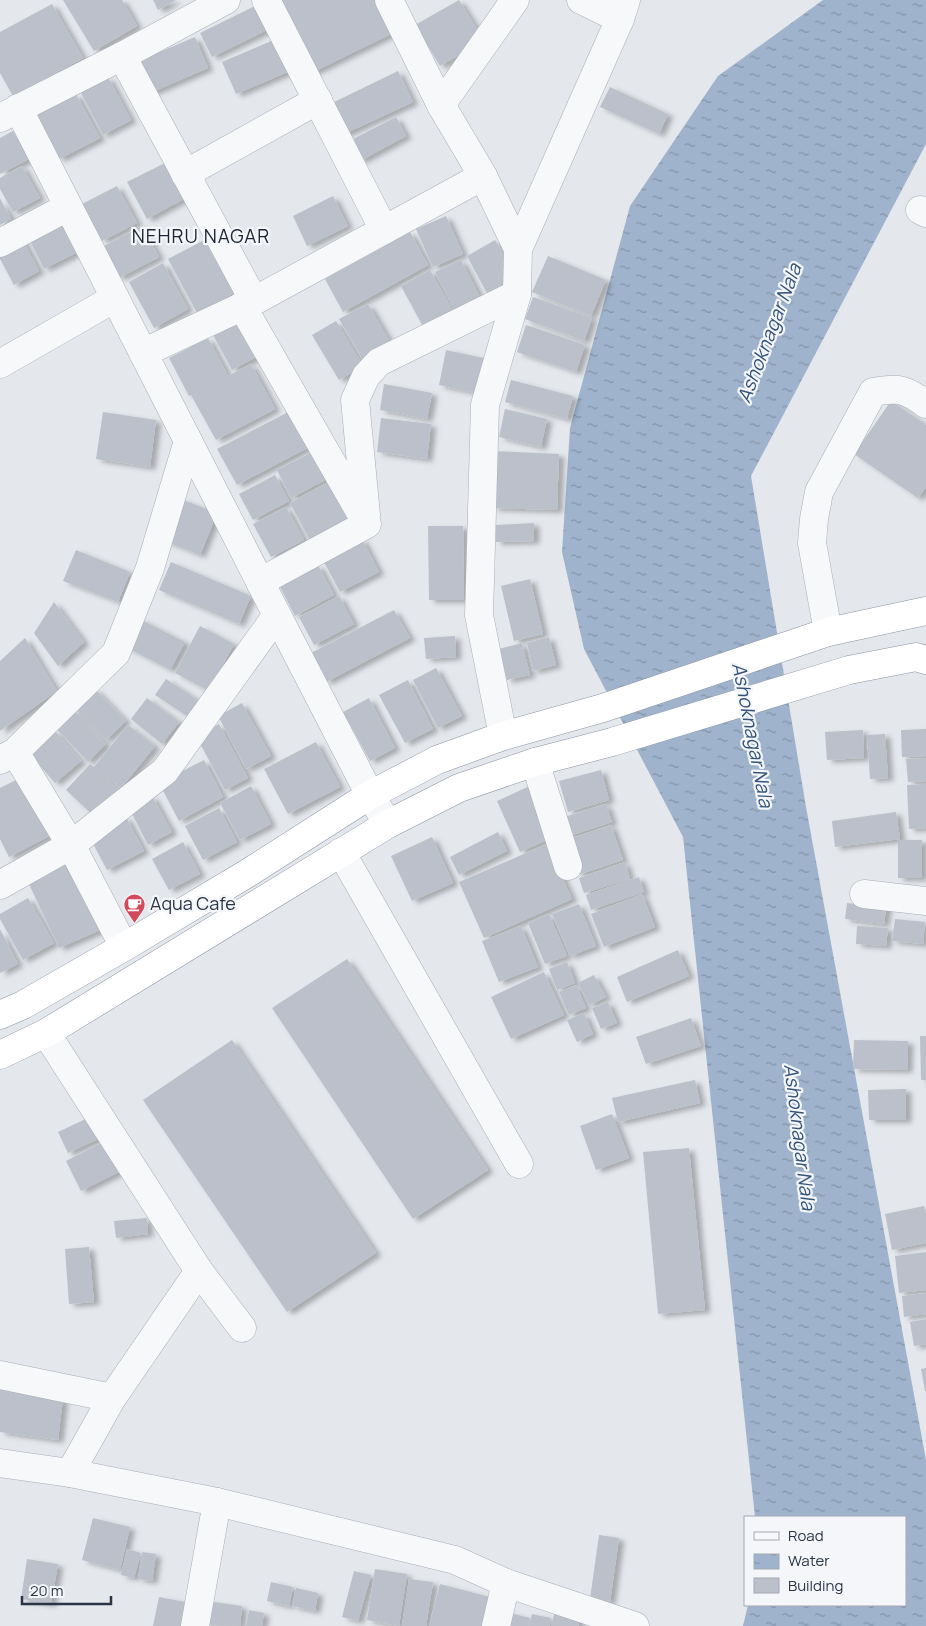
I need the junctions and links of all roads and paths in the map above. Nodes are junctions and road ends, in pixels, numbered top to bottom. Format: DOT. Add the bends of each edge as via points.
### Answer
graph roads {
  1 [pos="226,0"];
  2 [pos="266,0"];
  3 [pos="389,0"];
  4 [pos="514,0"];
  5 [pos="581,0"];
  6 [pos="623,9"];
  7 [pos="122,56"];
  8 [pos="318,100"];
  9 [pos="441,105"];
  10 [pos="9,113"];
  11 [pos="186,174"];
  12 [pos="483,176"];
  13 [pos="68,207"];
  14 [pos="384,230"];
  15 [pos="0,243"];
  16 [pos="518,249"];
  17 [pos="517,294"];
  18 [pos="115,298"];
  19 [pos="248,303"];
  20 [pos="144,353"];
  21 [pos="0,364"];
  22 [pos="926,404"];
  23 [pos="188,441"];
  24 [pos="367,524"];
  25 [pos="260,582"];
  26 [pos="918,613"];
  27 [pos="277,615"];
  28 [pos="828,632"];
  29 [pos="921,658"];
  30 [pos="503,736"];
  31 [pos="8,756"];
  32 [pos="535,762"];
  33 [pos="370,795"];
  34 [pos="388,824"];
  35 [pos="71,845"];
  36 [pos="341,852"];
  37 [pos="568,866"];
  38 [pos="0,885"];
  39 [pos="864,894"];
  40 [pos="926,902"];
  41 [pos="124,947"];
  42 [pos="0,1015"];
  43 [pos="46,1033"];
  44 [pos="0,1054"];
  45 [pos="519,1164"];
  46 [pos="198,1271"];
  47 [pos="242,1328"];
  48 [pos="0,1375"];
  49 [pos="112,1398"];
  50 [pos="0,1463"];
  51 [pos="70,1473"];
  52 [pos="217,1502"];
  53 [pos="506,1583"];
  54 [pos="195,1626"];
  55 [pos="496,1626"];
  56 [pos="635,1626"];
  1 -- 7 [label="street"];
  2 -- 8 [label="street"];
  3 -- 9 [label="street"];
  4 -- 9 [label="street"];
  5 -- 6 [label="street"];
  6 -- 16 [label="street"];
  7 -- 10 [label="street"];
  7 -- 11 [label="street"];
  8 -- 11 [label="street"];
  8 -- 14 [label="street"];
  9 -- 12 [label="street"];
  10 -- 13 [label="street"];
  11 -- 19 [label="street"];
  12 -- 14 [label="street"];
  12 -- 16 [label="street"];
  13 -- 15 [label="street"];
  13 -- 18 [label="street"];
  14 -- 19 [label="street"];
  16 -- 17 [label="street"];
  17 -- 24 [label="street" via="379,362 366,376 355,400"];
  17 -- 30 [label="street" via="485,405 479,615"];
  18 -- 20 [label="street"];
  18 -- 21 [label="street"];
  19 -- 20 [label="street"];
  19 -- 24 [label="street"];
  20 -- 23 [label="street"];
  22 -- 28 [label="street" via="910,392 892,388 873,392 819,492 812,543"];
  23 -- 25 [label="street"];
  23 -- 31 [label="street" via="150,568 116,654"];
  24 -- 25 [label="street"];
  25 -- 27 [label="street"];
  26 -- 28 [label="highway"];
  26 -- 29 [label="highway"];
  27 -- 33 [label="street"];
  27 -- 35 [label="street" via="165,771"];
  28 -- 30 [label="highway" via="603,708"];
  29 -- 32 [label="highway" via="849,670"];
  30 -- 33 [label="highway" via="437,760"];
  31 -- 35 [label="street"];
  32 -- 34 [label="highway" via="459,788"];
  32 -- 37 [label="street"];
  33 -- 34 [label="street"];
  33 -- 41 [label="highway"];
  34 -- 36 [label="highway"];
  35 -- 38 [label="street"];
  35 -- 41 [label="street"];
  36 -- 43 [label="highway"];
  36 -- 45 [label="street"];
  39 -- 40 [label="street"];
  41 -- 42 [label="highway"];
  43 -- 44 [label="highway"];
  43 -- 46 [label="street"];
  46 -- 47 [label="street"];
  46 -- 49 [label="street"];
  48 -- 49 [label="street"];
  49 -- 51 [label="street"];
  50 -- 51 [label="street"];
  51 -- 52 [label="street"];
  52 -- 53 [label="street" via="455,1560"];
  52 -- 54 [label="street"];
  53 -- 55 [label="street"];
  53 -- 56 [label="street"];
}
